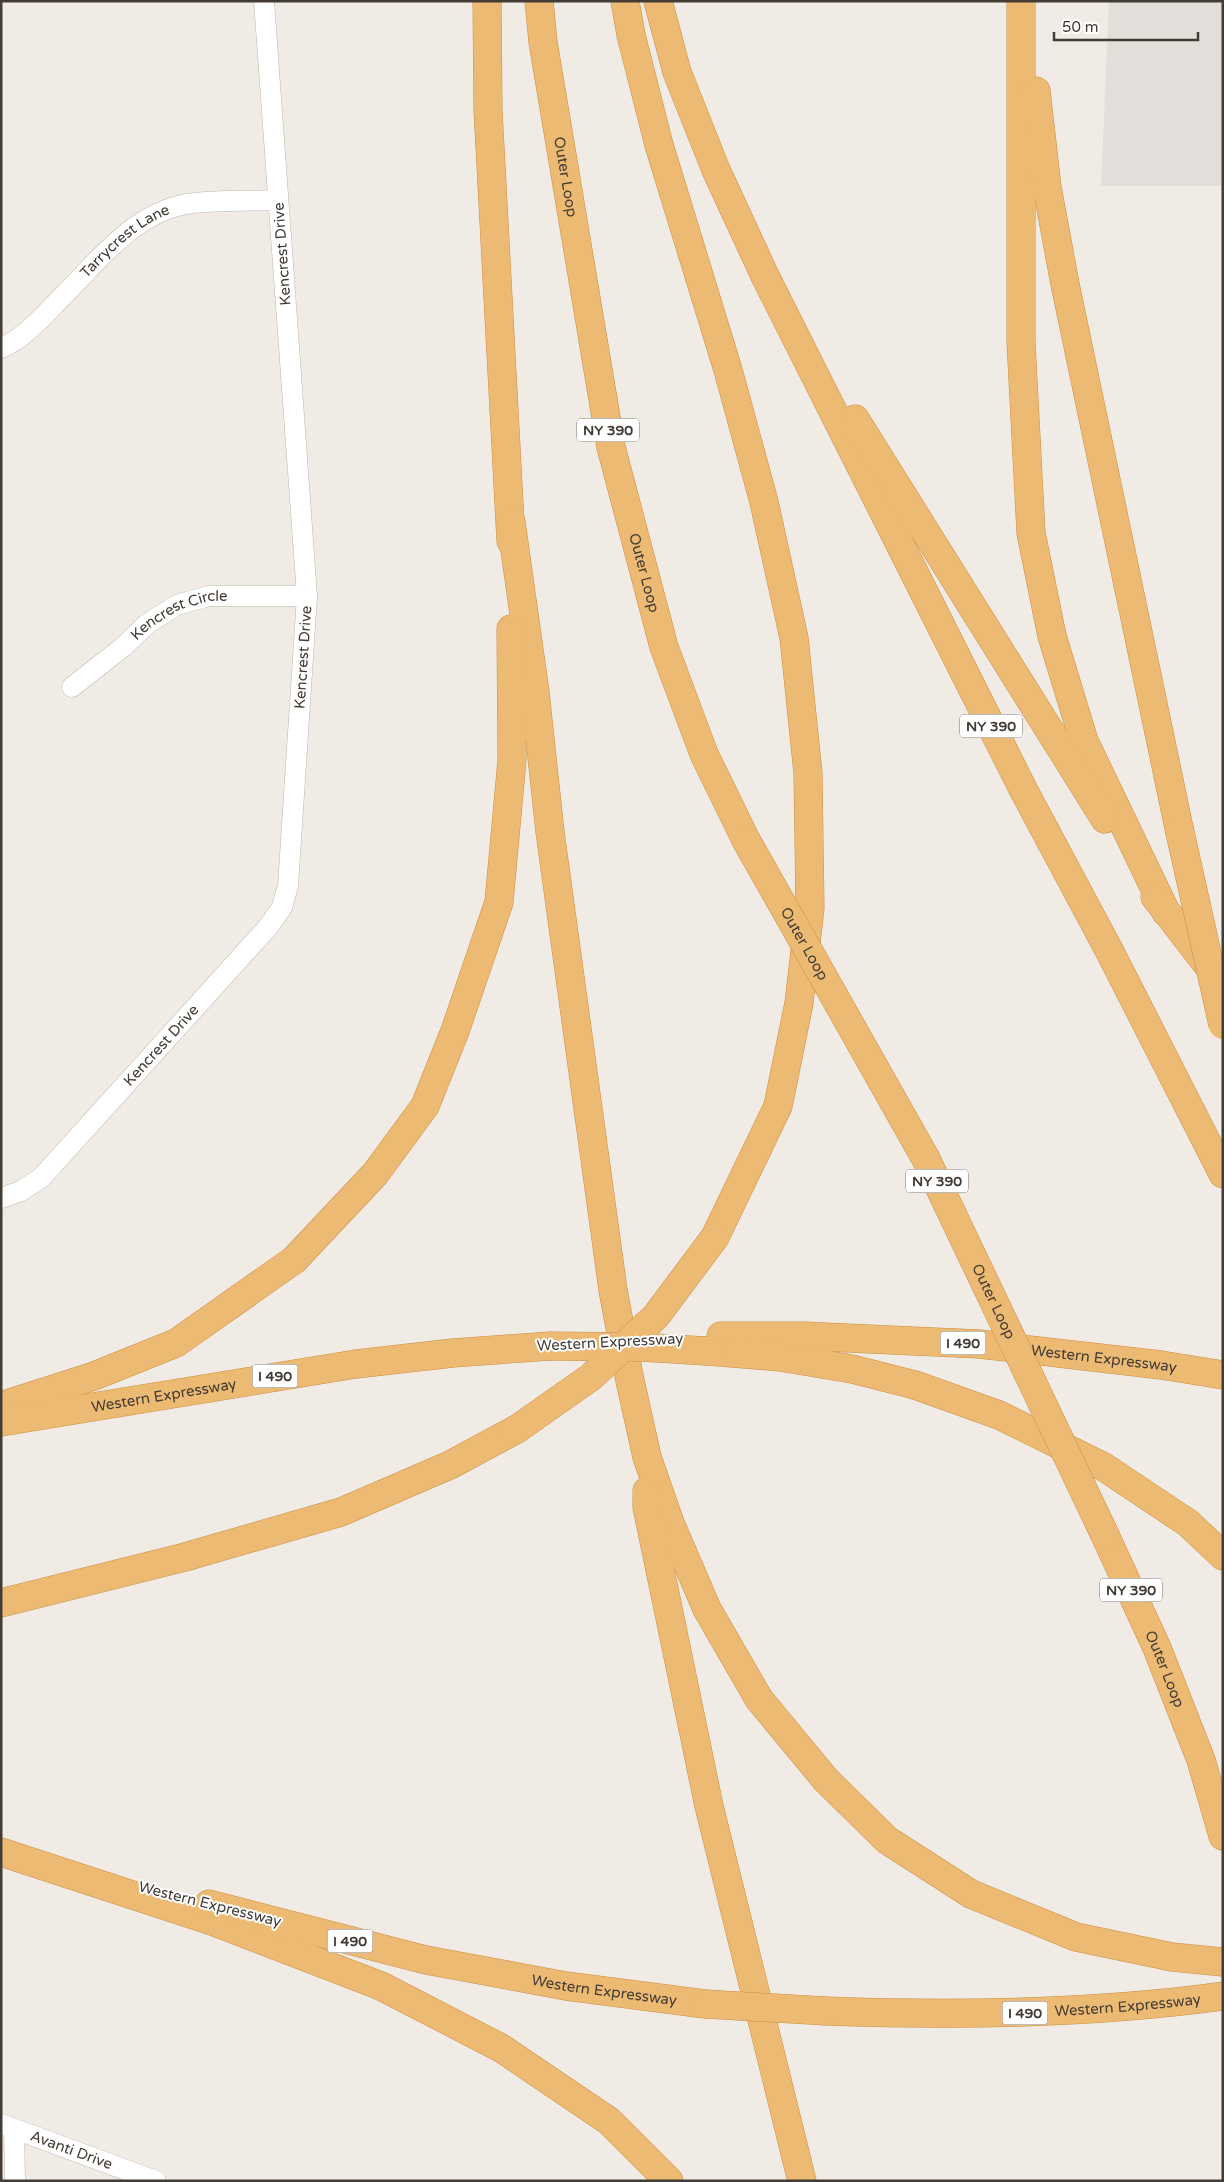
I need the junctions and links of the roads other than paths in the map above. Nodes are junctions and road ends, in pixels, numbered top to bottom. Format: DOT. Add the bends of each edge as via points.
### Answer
graph roads {
  1 [pos="264,1"];
  2 [pos="487,1"];
  3 [pos="539,1"];
  4 [pos="625,1"];
  5 [pos="658,1"];
  6 [pos="1021,1"];
  7 [pos="1025,1"];
  8 [pos="278,200"];
  9 [pos="765,276"];
  10 [pos="1,348"];
  11 [pos="511,522"];
  12 [pos="307,596"];
  13 [pos="72,687"];
  14 [pos="1166,912"];
  15 [pos="1223,984"];
  16 [pos="1223,1025"];
  17 [pos="1223,1174"];
  18 [pos="1,1198"];
  19 [pos="704,1344"];
  20 [pos="1223,1375"];
  21 [pos="1,1406"];
  22 [pos="1,1422"];
  23 [pos="647,1458"];
  24 [pos="1223,1556"];
  25 [pos="1,1603"];
  26 [pos="1223,1836"];
  27 [pos="1,1852"];
  28 [pos="1223,1962"];
  29 [pos="1223,1996"];
  30 [pos="8,2126"];
  31 [pos="15,2181"];
  32 [pos="156,2181"];
  33 [pos="670,2181"];
  34 [pos="802,2181"];
  1 -- 8 [label="street, Kencrest Drive"];
  2 -- 11 [label="highway" via="488,110"];
  3 -- 26 [label="highway, Outer Loop / NY 390, bridge" via="543,42 611,447 664,646 704,754 746,840 926,1159 1157,1648 1200,1760"];
  4 -- 25 [label="highway, bridge" via="659,145 728,370 764,502 794,638 808,773 810,908 799,1003 778,1106 715,1237 656,1316 591,1377 517,1429 450,1465 342,1512 186,1557"];
  5 -- 9 [label="highway, NY 390" via="677,72 716,170"];
  6 -- 14 [label="highway" via="1021,342 1031,533 1052,636 1084,741"];
  7 -- 16 [label="highway, bridge" via="1047,187 1067,294"];
  8 -- 10 [label="street, Tarrycrest Lane" via="186,204 140,222 35,324"];
  8 -- 12 [label="street, Kencrest Drive"];
  9 -- 14 [label="highway" via="1145,884"];
  9 -- 17 [label="highway, NY 390" via="1024,791"];
  11 -- 21 [label="highway" via="512,760 498,902 455,1031 425,1106 375,1174 294,1260 176,1343 94,1376"];
  11 -- 23 [label="highway" via="613,1290"];
  12 -- 13 [label="street, Kencrest Circle" via="209,596 177,605 147,624"];
  12 -- 18 [label="street, Kencrest Drive" via="288,886 282,907 269,926 41,1178 21,1192"];
  14 -- 15 [label="highway"];
  19 -- 20 [label="highway, Western Expressway / I 490" via="804,1336 979,1344"];
  19 -- 22 [label="highway, Western Expressway / I 490, bridge" via="550,1346 453,1353 356,1364"];
  19 -- 24 [label="highway" via="852,1369 915,1385 999,1415 1104,1467 1188,1523"];
  23 -- 28 [label="highway" via="670,1524 707,1609 759,1700 826,1780 886,1840 971,1894 1076,1937 1172,1957"];
  23 -- 34 [label="highway" via="646,1507 709,1806"];
  27 -- 29 [label="highway, Western Expressway / I 490, bridge" via="426,1960 566,1986 705,2004 924,2015 1075,2011"];
  27 -- 33 [label="highway" via="212,1921 381,1986 517,2058 609,2121"];
  30 -- 31 [label="street"];
  30 -- 32 [label="street, Avanti Drive"];
}
